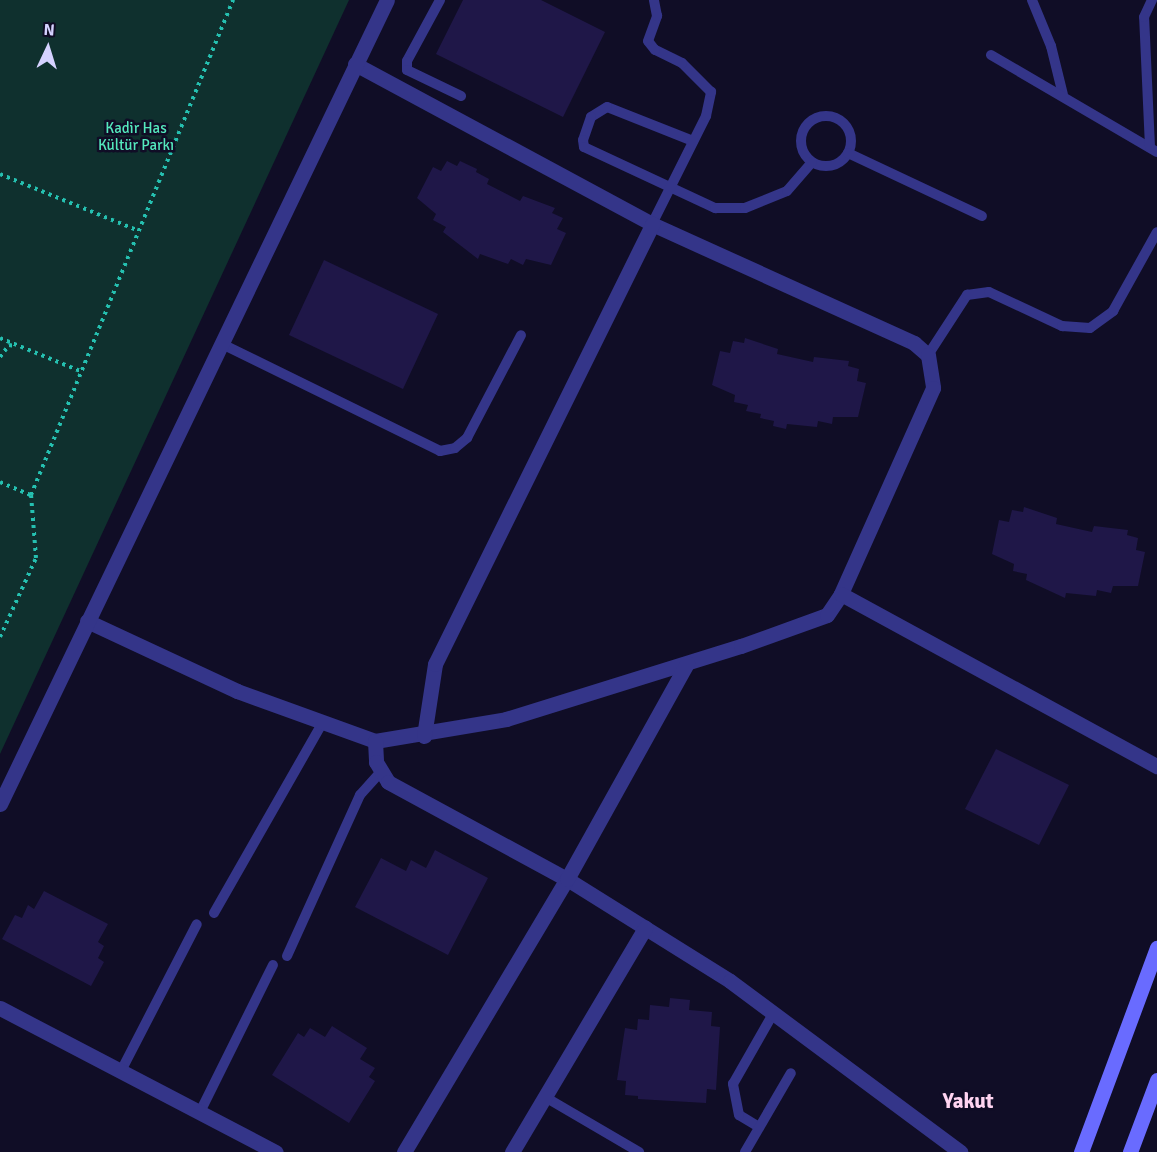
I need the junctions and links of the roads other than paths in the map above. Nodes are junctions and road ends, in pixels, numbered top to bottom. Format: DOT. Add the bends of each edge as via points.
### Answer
graph roads {
  1 [pos="387,0"];
  2 [pos="440,0"];
  3 [pos="654,0"];
  4 [pos="1032,0"];
  5 [pos="1152,0"];
  6 [pos="991,55"];
  7 [pos="355,64"];
  8 [pos="1063,95"];
  9 [pos="461,96"];
  10 [pos="693,141"];
  11 [pos="1154,149"];
  12 [pos="848,153"];
  13 [pos="812,162"];
  14 [pos="672,185"];
  15 [pos="982,216"];
  16 [pos="652,224"];
  17 [pos="1157,232"];
  18 [pos="521,334"];
  19 [pos="222,344"];
  20 [pos="928,355"];
  21 [pos="841,594"];
  22 [pos="87,621"];
  23 [pos="687,663"];
  24 [pos="322,724"];
  25 [pos="424,736"];
  26 [pos="375,741"];
  27 [pos="1157,766"];
  28 [pos="380,773"];
  29 [pos="0,804"];
  30 [pos="567,879"];
  31 [pos="214,913"];
  32 [pos="197,924"];
  33 [pos="645,928"];
  34 [pos="1157,948"];
  35 [pos="287,956"];
  36 [pos="273,965"];
  37 [pos="0,1008"];
  38 [pos="773,1014"];
  39 [pos="122,1071"];
  40 [pos="791,1073"];
  41 [pos="1157,1080"];
  42 [pos="545,1097"];
  43 [pos="200,1112"];
  44 [pos="759,1127"];
  45 [pos="276,1152"];
  46 [pos="404,1152"];
  47 [pos="512,1152"];
  48 [pos="639,1152"];
  49 [pos="745,1152"];
  50 [pos="960,1152"];
  51 [pos="1081,1152"];
  52 [pos="1130,1152"];
  1 -- 7 [label="street"];
  2 -- 9 [label="lane" via="407,61 407,70"];
  3 -- 10 [label="lane" via="657,16 648,41 655,50 682,63 711,92 711,105"];
  4 -- 8 [label="lane" via="1051,46"];
  5 -- 11 [label="lane" via="1144,17"];
  6 -- 8 [label="lane"];
  7 -- 16 [label="street"];
  7 -- 19 [label="street"];
  8 -- 11 [label="lane"];
  10 -- 14 [label="lane"];
  10 -- 14 [label="lane" via="607,107 586,125 584,147"];
  12 -- 13 [label="lane" via="832,166"];
  12 -- 13 [label="lane" via="852,144 848,127 834,117 824,116 806,125 802,134 801,145"];
  12 -- 15 [label="lane"];
  13 -- 14 [label="lane" via="787,191 745,208 715,208"];
  14 -- 16 [label="lane"];
  16 -- 20 [label="street" via="914,343"];
  16 -- 25 [label="street" via="435,664"];
  17 -- 20 [label="lane" via="1113,311 1090,327 1062,326 989,292 967,295"];
  18 -- 19 [label="lane" via="467,438 455,448 440,451"];
  19 -- 22 [label="street"];
  20 -- 21 [label="street" via="933,388"];
  21 -- 23 [label="street" via="827,615 819,619"];
  21 -- 27 [label="street"];
  22 -- 24 [label="street" via="237,691"];
  22 -- 29 [label="street"];
  23 -- 25 [label="street" via="506,719"];
  23 -- 30 [label="street"];
  24 -- 26 [label="street"];
  24 -- 31 [label="lane"];
  25 -- 26 [label="street"];
  26 -- 28 [label="street"];
  28 -- 30 [label="street" via="388,782"];
  28 -- 35 [label="lane" via="360,795"];
  30 -- 33 [label="street"];
  30 -- 46 [label="street"];
  32 -- 39 [label="lane"];
  33 -- 38 [label="street"];
  33 -- 42 [label="street"];
  34 -- 51 [label="street"];
  36 -- 43 [label="lane"];
  37 -- 39 [label="street"];
  38 -- 44 [label="lane" via="733,1084 739,1115"];
  38 -- 50 [label="street"];
  39 -- 43 [label="street"];
  40 -- 44 [label="lane"];
  41 -- 52 [label="street"];
  42 -- 47 [label="street"];
  42 -- 48 [label="lane"];
  43 -- 45 [label="street"];
  44 -- 49 [label="lane"];
}
